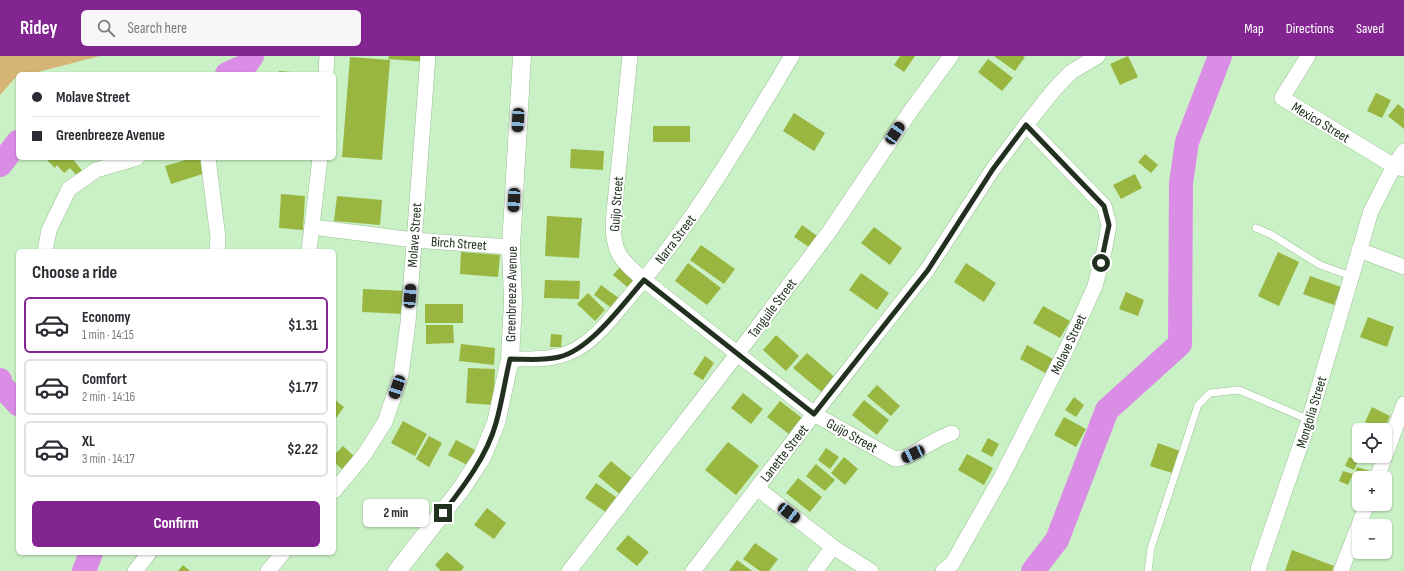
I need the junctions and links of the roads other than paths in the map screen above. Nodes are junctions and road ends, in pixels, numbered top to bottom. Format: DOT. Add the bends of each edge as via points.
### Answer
graph roads {
  1 [pos="327,56"];
  2 [pos="428,56"];
  3 [pos="522,56"];
  4 [pos="630,56"];
  5 [pos="792,56"];
  6 [pos="951,56"];
  7 [pos="1098,56"];
  8 [pos="1308,56"];
  9 [pos="326,72"];
  10 [pos="1026,125"];
  11 [pos="1404,151"];
  12 [pos="130,160"];
  13 [pos="208,160"];
  14 [pos="320,160"];
  15 [pos="1399,168"];
  16 [pos="312,228"];
  17 [pos="1256,228"];
  18 [pos="414,240"];
  19 [pos="511,247"];
  20 [pos="45,249"];
  21 [pos="217,249"];
  22 [pos="309,249"];
  23 [pos="1359,250"];
  24 [pos="1404,267"];
  25 [pos="1351,276"];
  26 [pos="644,280"];
  27 [pos="738,353"];
  28 [pos="510,359"];
  29 [pos="1404,404"];
  30 [pos="814,414"];
  31 [pos="1309,420"];
  32 [pos="952,433"];
  33 [pos="1380,471"];
  34 [pos="757,488"];
  35 [pos="336,489"];
  36 [pos="1364,511"];
  37 [pos="833,547"];
  38 [pos="147,555"];
  39 [pos="281,555"];
  40 [pos="135,571"];
  41 [pos="268,571"];
  42 [pos="397,571"];
  43 [pos="568,571"];
  44 [pos="693,571"];
  45 [pos="815,571"];
  46 [pos="871,571"];
  47 [pos="943,571"];
  48 [pos="1148,571"];
  49 [pos="1259,571"];
  50 [pos="1341,571"];
  1 -- 9 [label="street"];
  2 -- 18 [label="street, Molave Street"];
  3 -- 19 [label="street, Greenbreeze Avenue"];
  4 -- 26 [label="street, Guijo Street" via="613,235 620,256"];
  5 -- 26 [label="street, Narra Street" via="736,149 689,220"];
  6 -- 27 [label="street, Tanguile Street" via="829,232"];
  7 -- 10 [label="street, Lanette Street" via="1071,72"];
  8 -- 15 [label="street, Mexico Street" via="1282,98"];
  10 -- 30 [label="street, Lanette Street" via="993,169 928,270"];
  10 -- 47 [label="street, Molave Street" via="1104,206 1109,225 1106,245 1095,286 1067,348 1002,476 952,564"];
  11 -- 15 [label="street, Mongolia Street"];
  12 -- 20 [label="street" via="96,170 69,189 49,230"];
  13 -- 21 [label="street"];
  14 -- 16 [label="street"];
  15 -- 23 [label="street, Mongolia Street" via="1371,211"];
  16 -- 18 [label="street, Birch Street"];
  16 -- 22 [label="street"];
  17 -- 25 [label="lane" via="1320,264"];
  18 -- 19 [label="street, Birch Street"];
  18 -- 35 [label="street, Molave Street" via="401,375 385,422 364,454"];
  19 -- 28 [label="street, Greenbreeze Avenue" via="513,302"];
  23 -- 24 [label="street"];
  23 -- 25 [label="street, Mongolia Street"];
  25 -- 31 [label="street, Mongolia Street"];
  26 -- 27 [label="street, Guijo Street"];
  26 -- 28 [label="street, Narra Street" via="601,329 582,346 560,357 542,360"];
  27 -- 30 [label="street, Guijo Street"];
  27 -- 43 [label="street, Tanguile Street"];
  28 -- 42 [label="street, Greenbreeze Avenue" via="496,423 482,457 461,489"];
  29 -- 33 [label="street"];
  30 -- 32 [label="street, Guijo Street" via="895,459 905,458"];
  30 -- 34 [label="street, Lanette Street"];
  31 -- 48 [label="lane" via="1239,390 1210,393 1198,405 1151,548"];
  31 -- 49 [label="street, Mongolia Street"];
  34 -- 37 [label="street"];
  34 -- 44 [label="street, Lanette Street"];
  36 -- 50 [label="street"];
  37 -- 45 [label="street"];
  37 -- 46 [label="street"];
  38 -- 40 [label="street"];
  39 -- 41 [label="street"];
}
